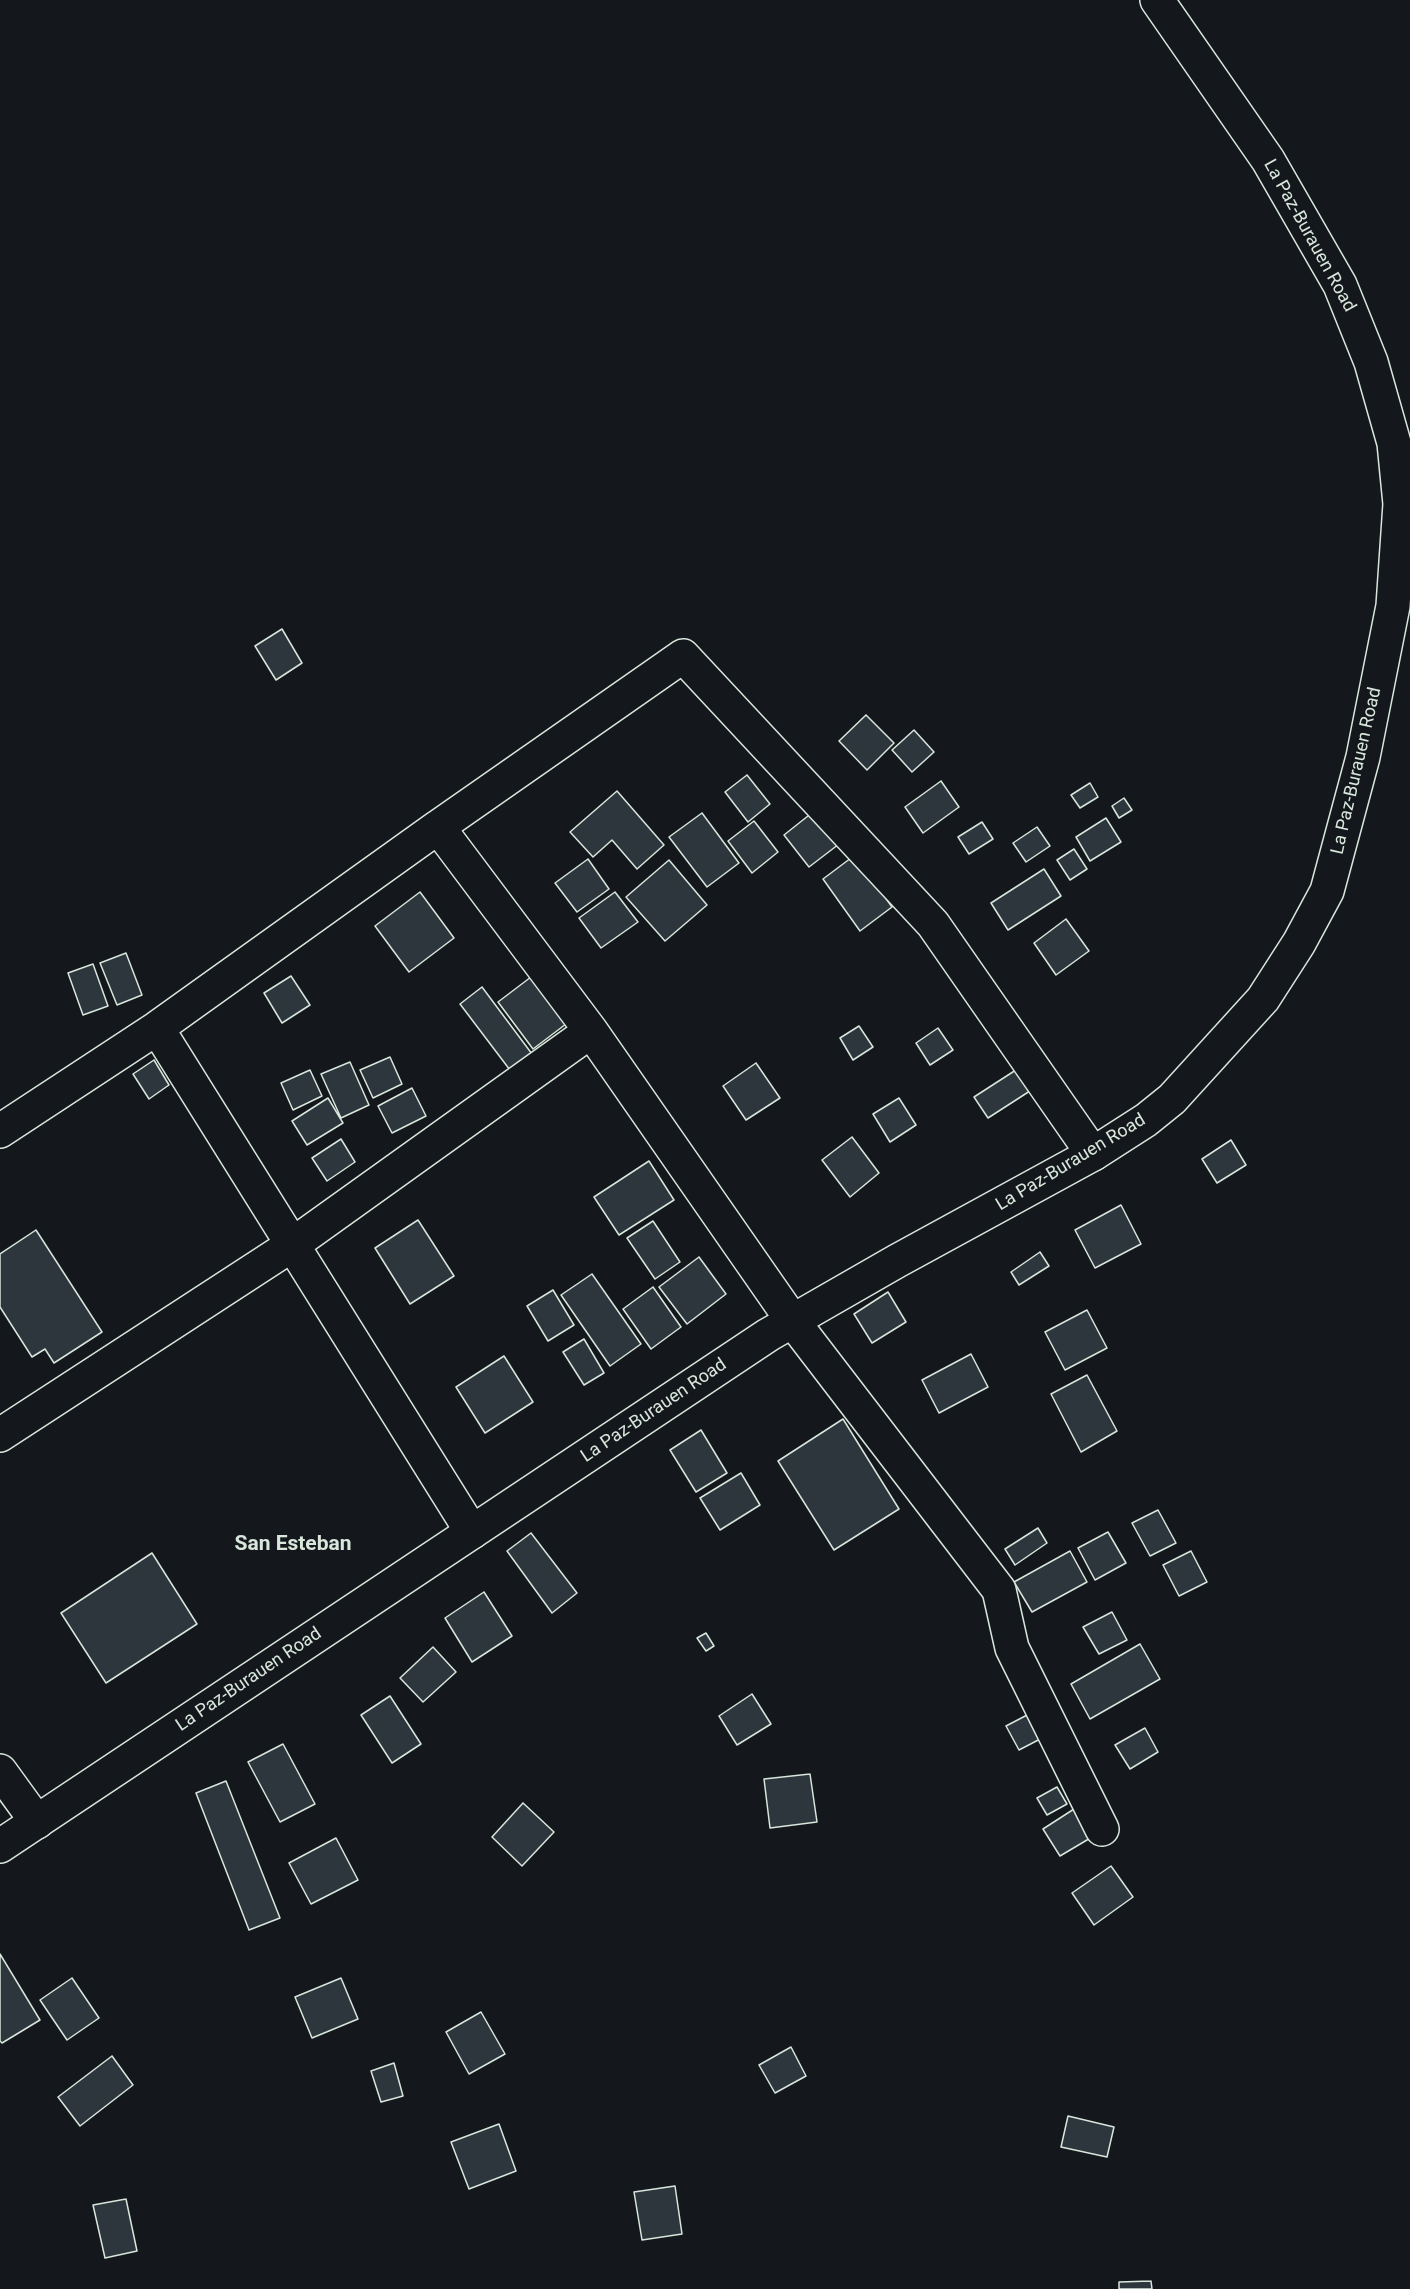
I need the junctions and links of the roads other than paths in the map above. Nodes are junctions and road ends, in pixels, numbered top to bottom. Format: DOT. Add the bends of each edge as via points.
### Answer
graph roads {
  1 [pos="1157,0"];
  2 [pos="438,827"];
  3 [pos="157,1028"];
  4 [pos="591,1031"];
  5 [pos="0,1131"];
  6 [pos="1093,1154"];
  7 [pos="292,1245"];
  8 [pos="792,1320"];
  9 [pos="0,1435"];
  10 [pos="472,1532"];
  11 [pos="0,1771"];
  12 [pos="37,1821"];
  13 [pos="1102,1829"];
  14 [pos="0,1846"];
  1 -- 6 [label="street, La Paz-Burauen Road" via="1268,160 1340,285 1371,362 1394,443 1400,504 1393,606 1363,757 1327,891 1263,999 1172,1099"];
  2 -- 3 [label="street"];
  2 -- 4 [label="street"];
  2 -- 6 [label="street" via="683,656 933,924"];
  3 -- 5 [label="street"];
  3 -- 7 [label="street"];
  4 -- 7 [label="street"];
  4 -- 8 [label="street"];
  6 -- 8 [label="street, La Paz-Burauen Road"];
  7 -- 9 [label="street"];
  7 -- 10 [label="street"];
  8 -- 10 [label="street, La Paz-Burauen Road"];
  8 -- 13 [label="street" via="999,1590 1012,1647"];
  10 -- 12 [label="street, La Paz-Burauen Road"];
  11 -- 12 [label="street"];
  12 -- 14 [label="street, La Paz-Burauen Road"];
}
